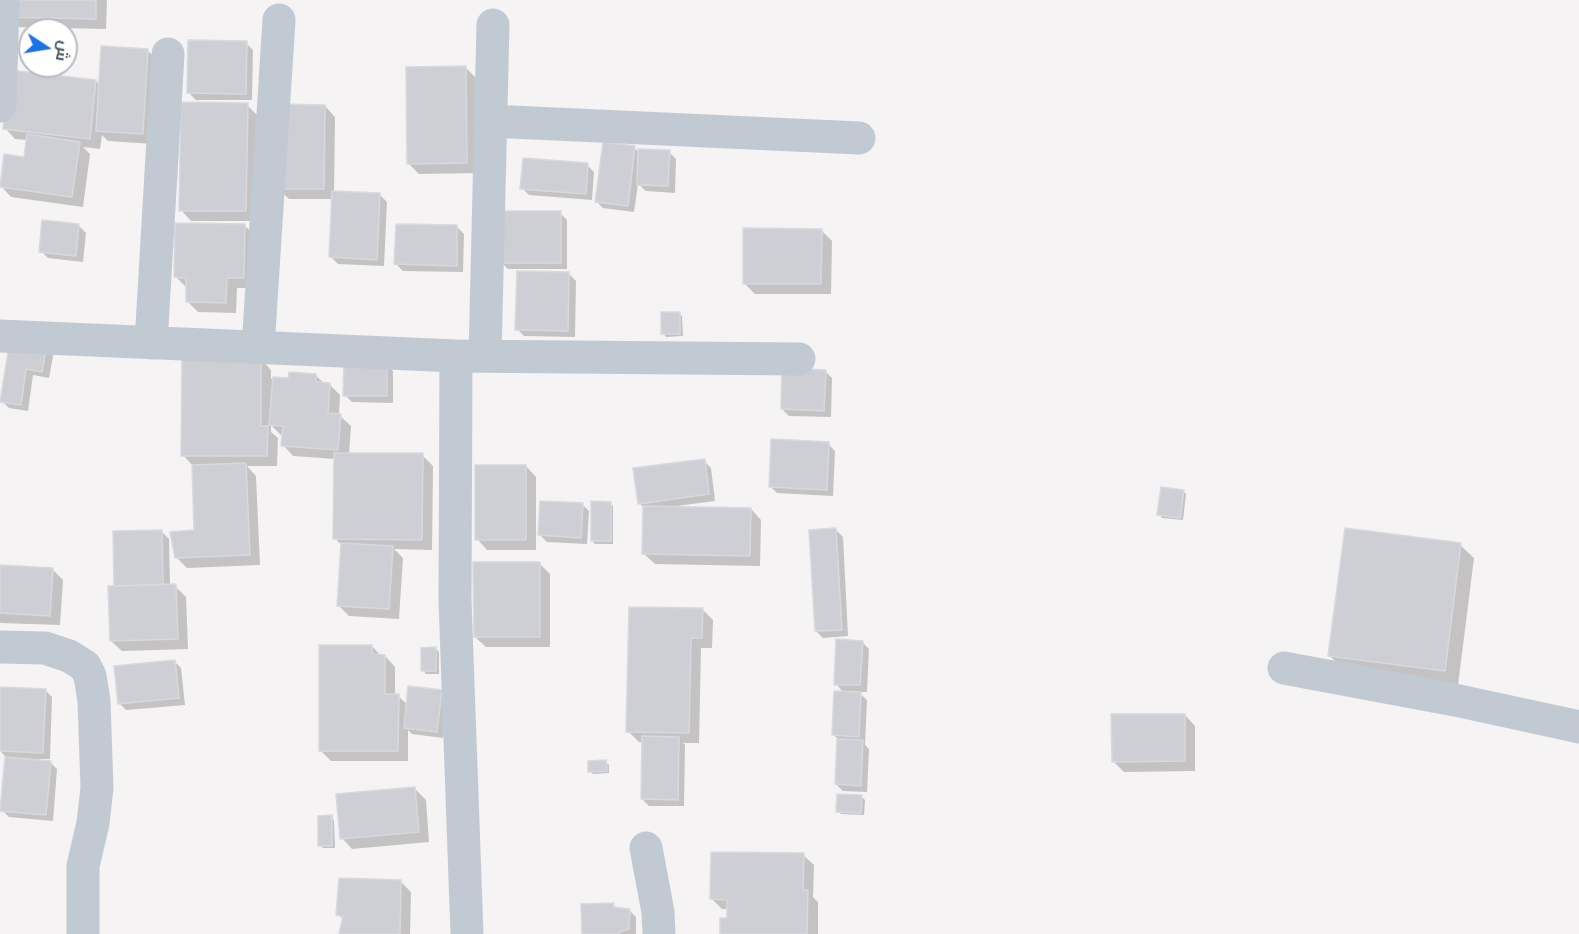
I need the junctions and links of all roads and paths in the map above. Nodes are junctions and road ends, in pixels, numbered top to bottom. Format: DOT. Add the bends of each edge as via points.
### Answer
graph roads {
  1 [pos="3,0"];
  2 [pos="279,20"];
  3 [pos="493,25"];
  4 [pos="168,54"];
  5 [pos="0,106"];
  6 [pos="490,121"];
  7 [pos="859,138"];
  8 [pos="0,336"];
  9 [pos="151,343"];
  10 [pos="258,348"];
  11 [pos="471,356"];
  12 [pos="800,359"];
  13 [pos="0,647"];
  14 [pos="1284,668"];
  15 [pos="1579,727"];
  16 [pos="646,848"];
  17 [pos="83,934"];
  18 [pos="467,934"];
  19 [pos="659,934"];
  1 -- 5 [label="street"];
  2 -- 10 [label="street"];
  3 -- 6 [label="street"];
  4 -- 9 [label="street"];
  6 -- 7 [label="street"];
  6 -- 11 [label="street"];
  8 -- 9 [label="street"];
  9 -- 10 [label="street"];
  10 -- 11 [label="street"];
  11 -- 12 [label="street"];
  11 -- 18 [label="street" via="455,600"];
  13 -- 17 [label="street" via="45,648 69,656 85,666 90,676 97,788 83,866"];
  14 -- 15 [label="street"];
  16 -- 19 [label="street"];
}
